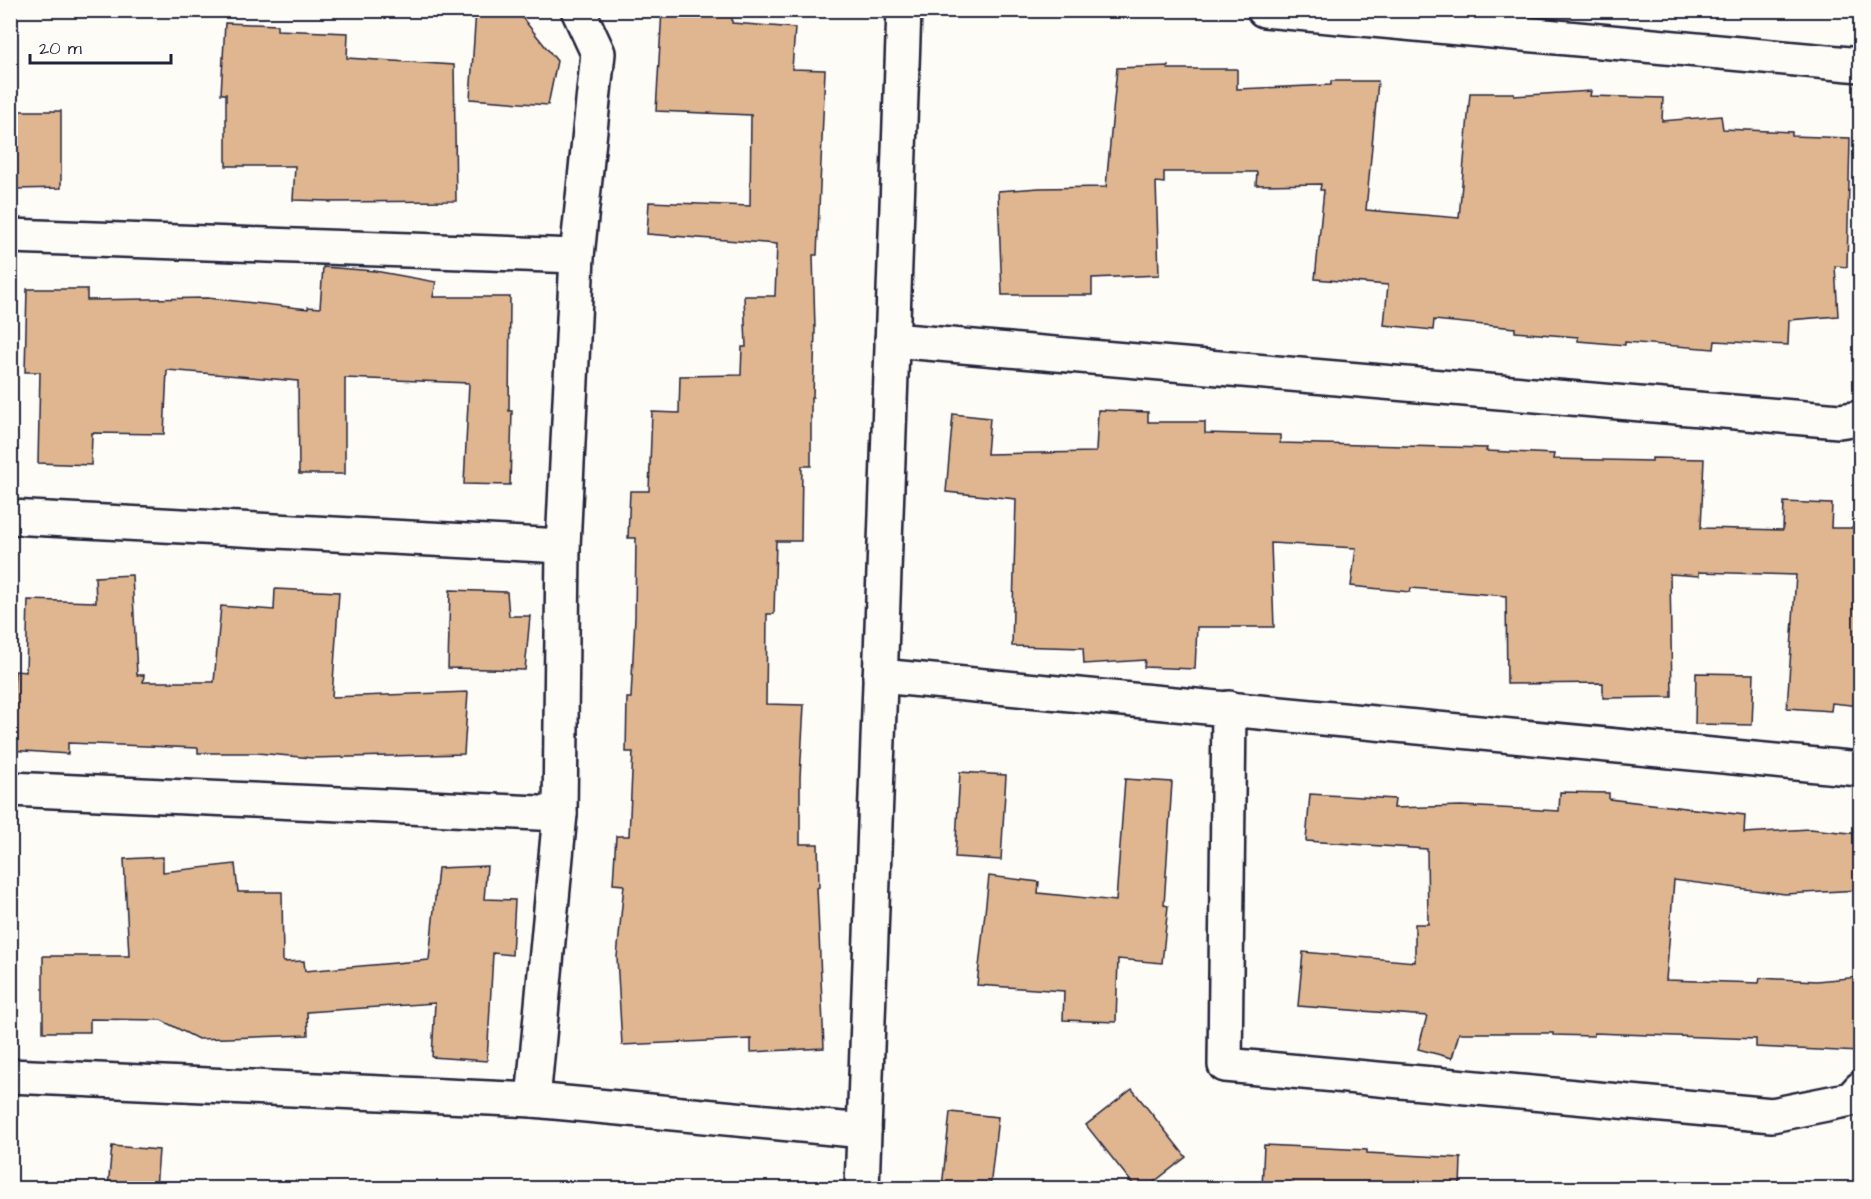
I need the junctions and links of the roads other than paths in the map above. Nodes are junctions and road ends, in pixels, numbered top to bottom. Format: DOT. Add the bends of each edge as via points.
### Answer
graph roads {
  1 [pos="578,10"];
  2 [pos="904,10"];
  3 [pos="1270,11"];
  4 [pos="1860,65"];
  5 [pos="10,236"];
  6 [pos="577,256"];
  7 [pos="892,340"];
  8 [pos="1860,418"];
  9 [pos="10,517"];
  10 [pos="563,546"];
  11 [pos="880,676"];
  12 [pos="1229,708"];
  13 [pos="1860,769"];
  14 [pos="10,789"];
  15 [pos="560,814"];
  16 [pos="10,1076"];
  17 [pos="1860,1089"];
  18 [pos="532,1100"];
  19 [pos="864,1131"];
  20 [pos="862,1188"];
  1 -- 6 [label="street" via="598,53"];
  2 -- 7 [label="street"];
  3 -- 4 [label="street"];
  5 -- 6 [label="street"];
  6 -- 10 [label="street"];
  7 -- 8 [label="street" via="1839,421"];
  7 -- 11 [label="street"];
  9 -- 10 [label="street"];
  10 -- 15 [label="street"];
  11 -- 12 [label="street"];
  11 -- 19 [label="street"];
  12 -- 13 [label="street"];
  12 -- 17 [label="street" via="1225,1065 1772,1115 1851,1099"];
  14 -- 15 [label="street"];
  15 -- 18 [label="street"];
  16 -- 18 [label="street"];
  18 -- 19 [label="street"];
  19 -- 20 [label="street"];
}
